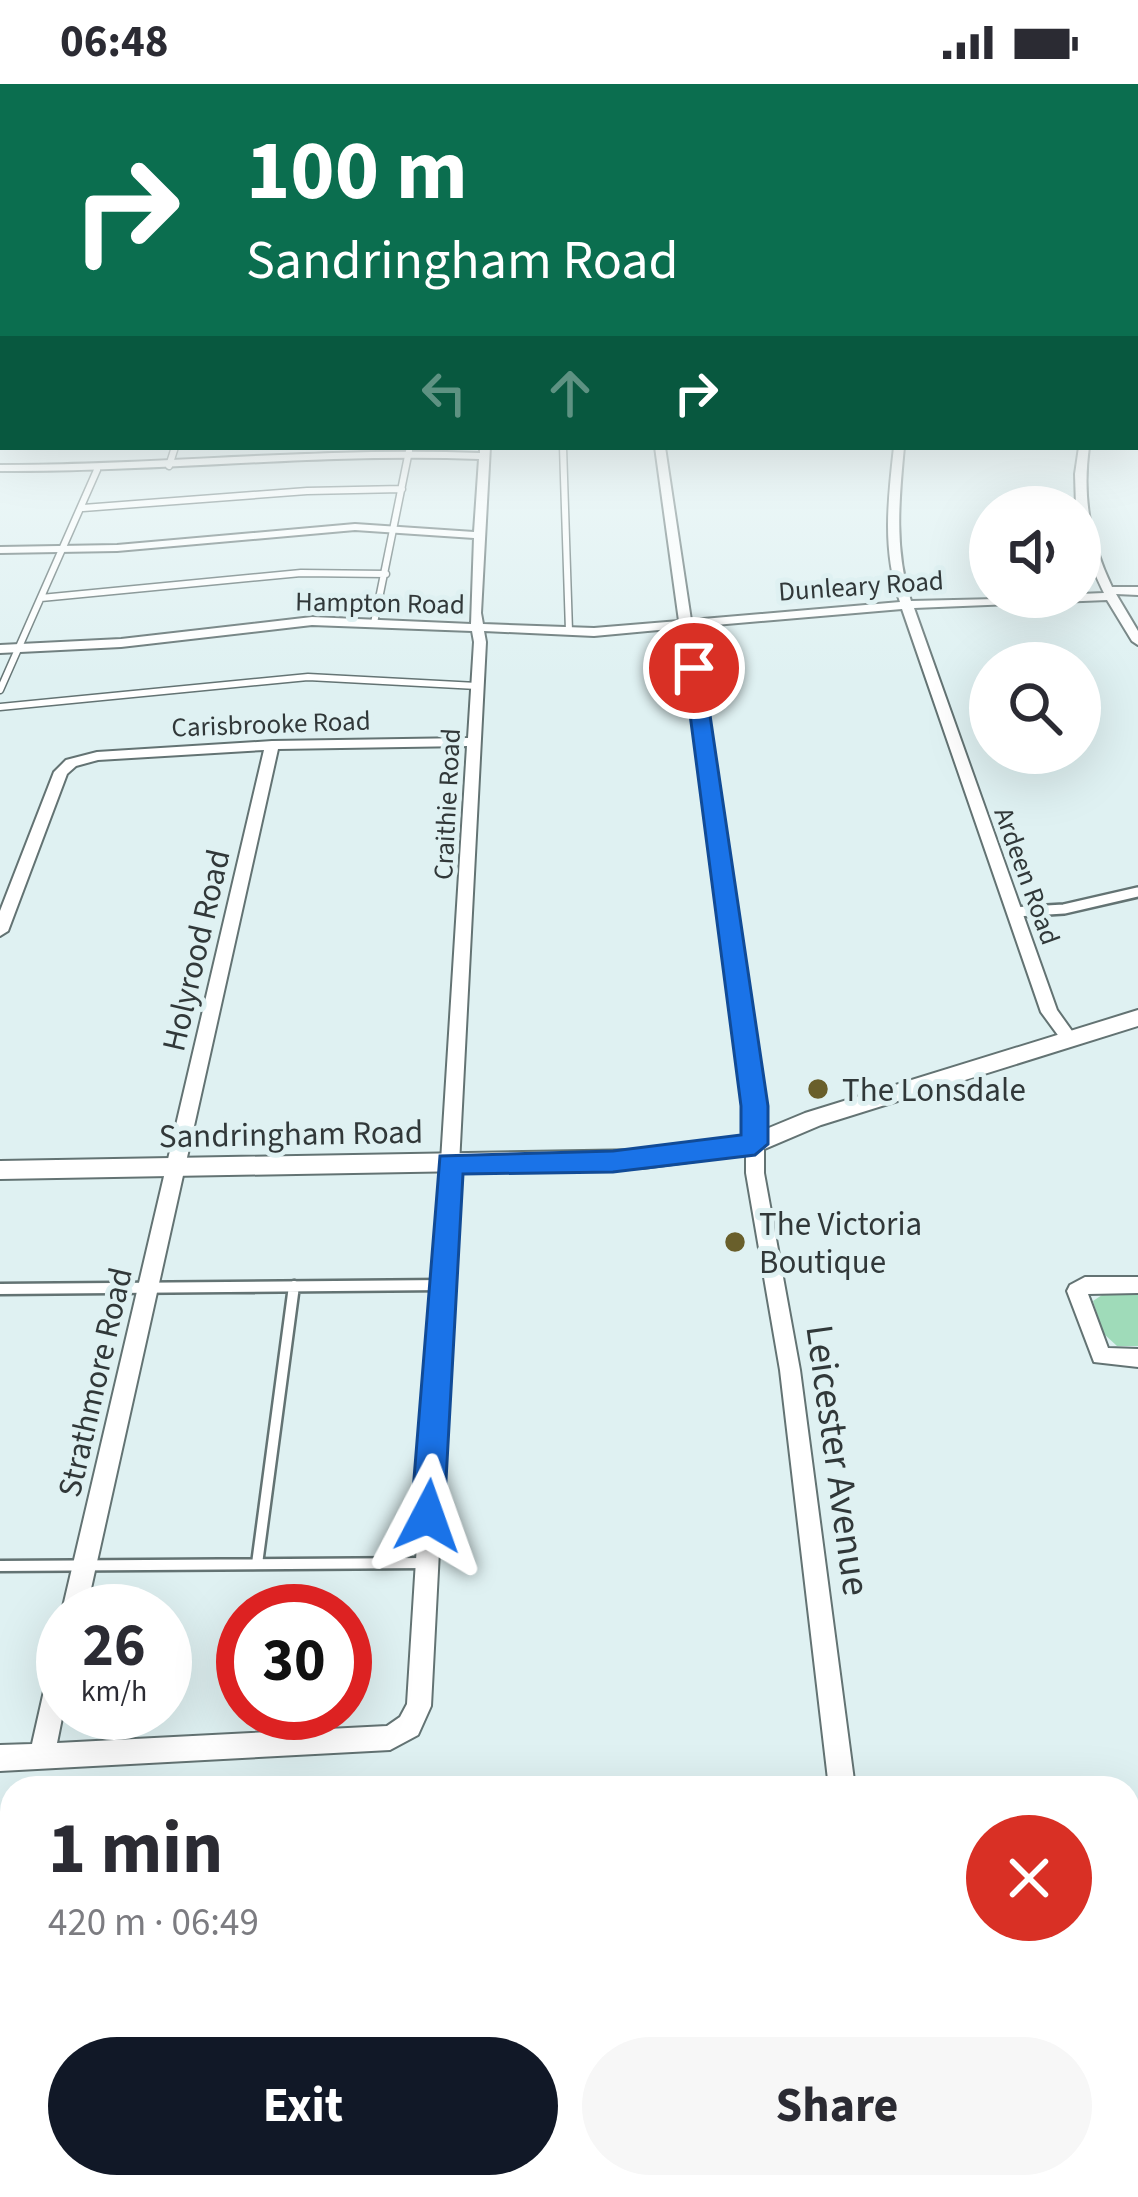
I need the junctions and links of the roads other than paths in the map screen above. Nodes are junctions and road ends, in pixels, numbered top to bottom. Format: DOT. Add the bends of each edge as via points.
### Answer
graph roads {
  1 [pos="92,483"];
  2 [pos="403,483"];
  3 [pos="481,483"];
  4 [pos="564,483"];
  5 [pos="666,483"];
  6 [pos="896,483"];
  7 [pos="1081,483"];
  8 [pos="403,489"];
  9 [pos="82,508"];
  10 [pos="396,530"];
  11 [pos="477,535"];
  12 [pos="0,550"];
  13 [pos="62,551"];
  14 [pos="386,574"];
  15 [pos="1138,591"];
  16 [pos="1110,596"];
  17 [pos="41,598"];
  18 [pos="1138,602"];
  19 [pos="905,604"];
  20 [pos="374,623"];
  21 [pos="688,625"];
  22 [pos="477,629"];
  23 [pos="569,631"];
  24 [pos="1138,641"];
  25 [pos="0,649"];
  26 [pos="19,650"];
  27 [pos="477,686"];
  28 [pos="0,690"];
  29 [pos="0,707"];
  30 [pos="474,742"];
  31 [pos="272,745"];
  32 [pos="8,889"];
  33 [pos="1138,892"];
  34 [pos="1014,912"];
  35 [pos="0,931"];
  36 [pos="1138,1018"];
  37 [pos="1069,1038"];
  38 [pos="755,1144"];
  39 [pos="450,1164"];
  40 [pos="176,1168"];
  41 [pos="0,1169"];
  42 [pos="1138,1285"];
  43 [pos="150,1286"];
  44 [pos="294,1286"];
  45 [pos="444,1286"];
  46 [pos="0,1290"];
  47 [pos="1138,1358"];
  48 [pos="424,1562"];
  49 [pos="257,1564"];
  50 [pos="0,1566"];
  51 [pos="84,1567"];
  52 [pos="80,1584"];
  53 [pos="45,1740"];
  54 [pos="41,1757"];
  55 [pos="0,1758"];
  56 [pos="841,1776"];
  1 -- 9 [label="lane"];
  2 -- 8 [label="lane"];
  3 -- 11 [label="street, Craithie Road"];
  4 -- 23 [label="lane"];
  5 -- 21 [label="street, Leicester Avenue"];
  6 -- 19 [label="street, Ardeen Road" via="892,543"];
  7 -- 16 [label="street" via="1088,545"];
  8 -- 9 [label="lane"];
  8 -- 10 [label="lane"];
  9 -- 13 [label="lane"];
  10 -- 11 [label="street"];
  10 -- 13 [label="street" via="300,530"];
  10 -- 14 [label="lane"];
  11 -- 22 [label="street, Craithie Road"];
  12 -- 13 [label="street"];
  13 -- 17 [label="lane"];
  14 -- 17 [label="lane"];
  14 -- 20 [label="lane"];
  15 -- 16 [label="street, Dunleary Road"];
  16 -- 18 [label="street, Dunleary Road"];
  16 -- 19 [label="street, Dunleary Road"];
  16 -- 24 [label="street"];
  17 -- 26 [label="lane"];
  19 -- 21 [label="street, Dunleary Road"];
  19 -- 34 [label="street, Ardeen Road"];
  20 -- 22 [label="street, Hampton Road"];
  20 -- 26 [label="street, Hampton Road" via="312,621"];
  21 -- 23 [label="street, Hampton Road"];
  21 -- 38 [label="street, Leicester Avenue"];
  22 -- 23 [label="street, Hampton Road"];
  22 -- 27 [label="street, Craithie Road"];
  25 -- 26 [label="street, Hampton Road"];
  26 -- 28 [label="lane"];
  27 -- 29 [label="lane" via="308,676"];
  27 -- 30 [label="street, Craithie Road"];
  30 -- 31 [label="street, Carisbrooke Road"];
  30 -- 39 [label="street, Craithie Road"];
  31 -- 32 [label="street, Carisbrooke Road" via="71,764"];
  31 -- 40 [label="street, Holyrood Road"];
  32 -- 35 [label="street"];
  33 -- 34 [label="lane"];
  34 -- 37 [label="street, Ardeen Road" via="1049,1012"];
  36 -- 37 [label="street, Sandringham Road"];
  37 -- 38 [label="street, Sandringham Road"];
  38 -- 39 [label="street, Sandringham Road" via="613,1162"];
  38 -- 56 [label="street, Leicester Avenue"];
  39 -- 40 [label="street, Sandringham Road"];
  39 -- 45 [label="street, Craithie Road"];
  40 -- 41 [label="street, Sandringham Road"];
  40 -- 43 [label="street, Strathmore Road"];
  42 -- 47 [label="street" via="1078,1291 1101,1356"];
  43 -- 44 [label="lane"];
  43 -- 46 [label="lane"];
  43 -- 51 [label="street, Strathmore Road"];
  44 -- 45 [label="lane"];
  44 -- 49 [label="lane"];
  45 -- 48 [label="street, Craithie Road"];
  48 -- 49 [label="lane"];
  48 -- 54 [label="street, Craithie Road" via="419,1706 409,1726 390,1738"];
  49 -- 51 [label="lane"];
  50 -- 51 [label="lane"];
  51 -- 52 [label="street, Strathmore Road"];
  53 -- 54 [label="street"];
  54 -- 55 [label="street"];
}
